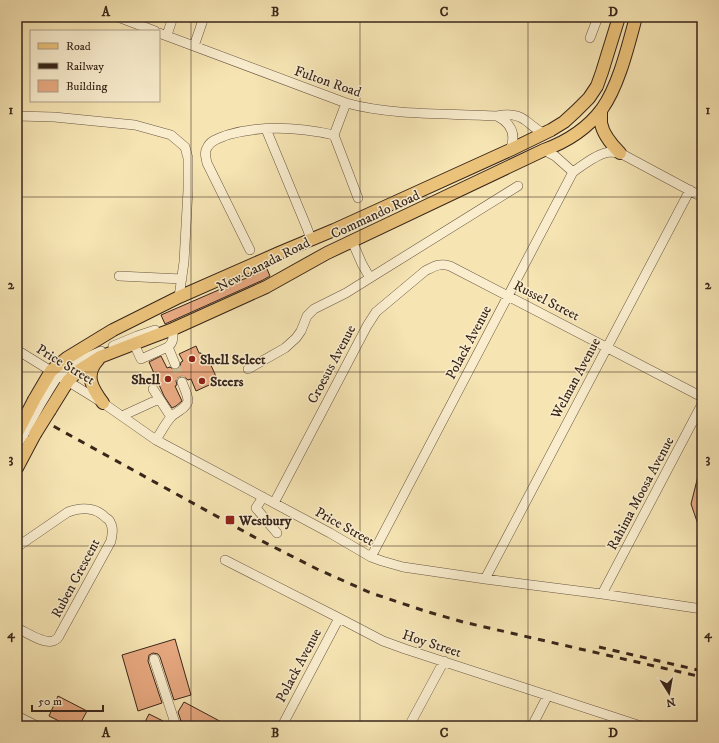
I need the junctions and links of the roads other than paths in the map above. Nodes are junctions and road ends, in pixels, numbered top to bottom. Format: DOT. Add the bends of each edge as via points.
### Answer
graph roads {
  1 [pos="118,17"];
  2 [pos="173,17"];
  3 [pos="204,17"];
  4 [pos="598,17"];
  5 [pos="619,17"];
  6 [pos="624,17"];
  7 [pos="630,17"];
  8 [pos="636,17"];
  9 [pos="152,30"];
  10 [pos="163,34"];
  11 [pos="590,38"];
  12 [pos="194,46"];
  13 [pos="346,103"];
  14 [pos="601,110"];
  15 [pos="17,116"];
  16 [pos="497,116"];
  17 [pos="266,129"];
  18 [pos="543,133"];
  19 [pos="334,135"];
  20 [pos="510,150"];
  21 [pos="544,150"];
  22 [pos="620,153"];
  23 [pos="572,172"];
  24 [pos="518,186"];
  25 [pos="690,190"];
  26 [pos="702,196"];
  27 [pos="358,198"];
  28 [pos="311,239"];
  29 [pos="352,241"];
  30 [pos="250,250"];
  31 [pos="442,264"];
  32 [pos="119,276"];
  33 [pos="370,278"];
  34 [pos="182,279"];
  35 [pos="508,296"];
  36 [pos="179,297"];
  37 [pos="173,329"];
  38 [pos="134,344"];
  39 [pos="168,347"];
  40 [pos="607,347"];
  41 [pos="17,350"];
  42 [pos="100,357"];
  43 [pos="175,364"];
  44 [pos="248,370"];
  45 [pos="60,377"];
  46 [pos="182,382"];
  47 [pos="153,389"];
  48 [pos="702,397"];
  49 [pos="159,399"];
  50 [pos="103,403"];
  51 [pos="702,404"];
  52 [pos="43,405"];
  53 [pos="122,416"];
  54 [pos="171,417"];
  55 [pos="698,421"];
  56 [pos="24,434"];
  57 [pos="156,440"];
  58 [pos="17,445"];
  59 [pos="17,457"];
  60 [pos="17,468"];
  61 [pos="263,497"];
  62 [pos="274,503"];
  63 [pos="277,533"];
  64 [pos="17,546"];
  65 [pos="371,557"];
  66 [pos="225,560"];
  67 [pos="485,579"];
  68 [pos="602,594"];
  69 [pos="702,609"];
  70 [pos="339,618"];
  71 [pos="17,628"];
  72 [pos="154,659"];
  73 [pos="444,661"];
  74 [pos="548,695"];
  75 [pos="17,716"];
  76 [pos="33,725"];
  77 [pos="176,726"];
  78 [pos="282,726"];
  79 [pos="410,726"];
  80 [pos="532,726"];
  81 [pos="641,726"];
  1 -- 9 [label="street"];
  2 -- 10 [label="street"];
  3 -- 12 [label="street"];
  4 -- 11 [label="street"];
  5 -- 18 [label="main road, Commando Road" via="602,72 590,98 564,122"];
  6 -- 45 [label="street, New Canada Road" via="601,90 582,113 564,128 146,319 71,360"];
  7 -- 45 [label="street, New Canada Road" via="614,74 605,95 596,108 563,135 316,253 265,282 162,328 84,359"];
  8 -- 14 [label="main road, Commando Road" via="618,76"];
  10 -- 12 [label="street, Fulton Road"];
  12 -- 13 [label="street, Fulton Road"];
  13 -- 16 [label="street, Fulton Road" via="388,111"];
  13 -- 19 [label="street"];
  14 -- 21 [label="main road, Commando Road" via="574,135"];
  14 -- 22 [label="main road" via="601,123 606,137"];
  15 -- 34 [label="street" via="135,125 171,135 184,147 188,158 188,190"];
  16 -- 18 [label="street, Fulton Road" via="518,116"];
  16 -- 20 [label="street" via="511,128 513,139"];
  17 -- 19 [label="street" via="309,130"];
  17 -- 28 [label="street"];
  17 -- 30 [label="street" via="222,137 209,143 205,155"];
  18 -- 20 [label="main road, Commando Road"];
  19 -- 27 [label="street"];
  20 -- 28 [label="main road, Commando Road"];
  21 -- 23 [label="street" via="556,156"];
  21 -- 29 [label="main road, Commando Road"];
  22 -- 23 [label="street" via="611,152 598,156"];
  22 -- 25 [label="street"];
  23 -- 35 [label="street, Polack Avenue"];
  24 -- 33 [label="street"];
  25 -- 26 [label="street"];
  25 -- 40 [label="street, Welman Avenue"];
  28 -- 36 [label="main road, Commando Road"];
  29 -- 33 [label="street"];
  29 -- 37 [label="main road, Commando Road" via="266,287"];
  31 -- 35 [label="street, Russel Street"];
  31 -- 62 [label="street, Croesus Avenue" via="425,271 376,312"];
  32 -- 34 [label="street"];
  33 -- 44 [label="street" via="314,309 307,316 296,338 285,348"];
  34 -- 36 [label="street"];
  35 -- 40 [label="street, Russel Street"];
  35 -- 65 [label="street, Polack Avenue"];
  36 -- 45 [label="main road, Commando Road" via="113,330 67,358"];
  37 -- 38 [label="main road, Commando Road"];
  37 -- 39 [label="street" via="172,344"];
  38 -- 39 [label="street" via="141,359"];
  38 -- 42 [label="main road, Commando Road"];
  39 -- 43 [label="street"];
  40 -- 48 [label="street, Russel Street"];
  40 -- 67 [label="street, Welman Avenue"];
  41 -- 45 [label="street, Price Street"];
  42 -- 45 [label="main road, Commando Road"];
  42 -- 50 [label="main road" via="90,376 96,394"];
  45 -- 50 [label="street, Price Street"];
  45 -- 52 [label="main road"];
  45 -- 52 [label="main road"];
  46 -- 54 [label="street" via="187,394 187,403"];
  47 -- 49 [label="street"];
  49 -- 53 [label="street"];
  49 -- 54 [label="street"];
  50 -- 53 [label="street, Price Street"];
  51 -- 55 [label="street, Rahima Moosa Avenue"];
  52 -- 56 [label="main road, bridge"];
  52 -- 56 [label="main road, bridge"];
  53 -- 57 [label="street, Price Street"];
  54 -- 57 [label="street"];
  55 -- 68 [label="street, Rahima Moosa Avenue"];
  56 -- 58 [label="street"];
  56 -- 59 [label="street"];
  56 -- 60 [label="main road"];
  57 -- 61 [label="street, Price Street"];
  61 -- 62 [label="street, Price Street"];
  61 -- 63 [label="street" via="256,508"];
  62 -- 65 [label="street, Price Street"];
  64 -- 71 [label="street, Ruben Crescent" via="74,510 88,508 103,514 110,521 112,528 111,541 58,638 43,641"];
  65 -- 67 [label="street, Price Street" via="394,565"];
  66 -- 70 [label="street, Hoy Street"];
  67 -- 68 [label="street, Price Street"];
  68 -- 69 [label="street, Price Street"];
  70 -- 73 [label="street, Hoy Street" via="382,641"];
  70 -- 78 [label="street, Polack Avenue"];
  72 -- 77 [label="street"];
  73 -- 74 [label="street, Hoy Street"];
  73 -- 79 [label="street"];
  74 -- 80 [label="street"];
  74 -- 81 [label="street, Hoy Street"];
  75 -- 76 [label="street"];
}
